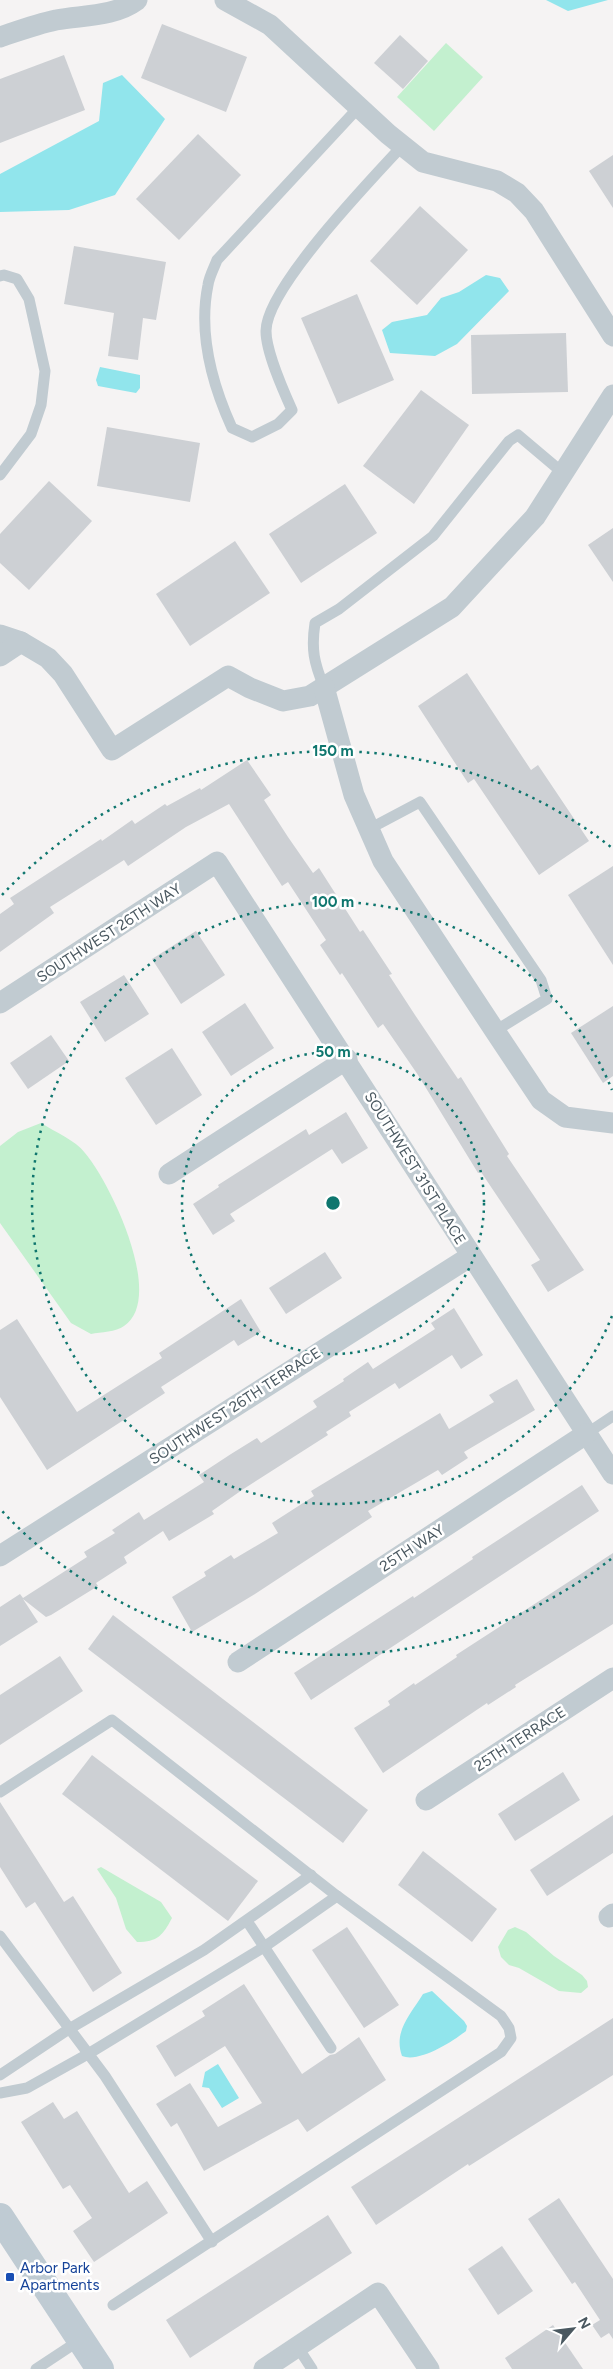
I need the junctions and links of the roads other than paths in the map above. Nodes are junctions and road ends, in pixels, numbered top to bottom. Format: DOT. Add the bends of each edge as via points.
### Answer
graph roads {
  1 [pos="137,0"];
  2 [pos="225,0"];
  3 [pos="0,37"];
  4 [pos="359,107"];
  5 [pos="403,145"];
  6 [pos="0,276"];
  7 [pos="613,336"];
  8 [pos="610,407"];
  9 [pos="563,473"];
  10 [pos="0,475"];
  11 [pos="0,635"];
  12 [pos="21,642"];
  13 [pos="0,656"];
  14 [pos="324,687"];
  15 [pos="369,829"];
  16 [pos="217,862"];
  17 [pos="0,1003"];
  18 [pos="495,1031"];
  19 [pos="347,1059"];
  20 [pos="613,1123"];
  21 [pos="168,1174"];
  22 [pos="471,1256"];
  23 [pos="613,1416"];
  24 [pos="586,1434"];
  25 [pos="613,1474"];
  26 [pos="0,1556"];
  27 [pos="238,1662"];
  28 [pos="613,1678"];
  29 [pos="0,1792"];
  30 [pos="426,1800"];
  31 [pos="311,1875"];
  32 [pos="337,1896"];
  33 [pos="247,1921"];
  34 [pos="0,1936"];
  35 [pos="264,1947"];
  36 [pos="69,2029"];
  37 [pos="331,2048"];
  38 [pos="88,2054"];
  39 [pos="0,2075"];
  40 [pos="0,2093"];
  41 [pos="0,2217"];
  42 [pos="212,2242"];
  43 [pos="114,2305"];
  44 [pos="80,2340"];
  45 [pos="297,2346"];
  46 [pos="36,2369"];
  47 [pos="100,2369"];
  48 [pos="264,2369"];
  49 [pos="312,2369"];
  50 [pos="429,2369"];
  1 -- 3 [label="street" via="115,11 55,20"];
  2 -- 4 [label="street" via="270,25"];
  4 -- 5 [label="street"];
  4 -- 5 [label="lane" via="217,260 208,285 205,338 216,393 232,428 252,437 278,424 292,410 276,375 266,330 275,303 316,242"];
  5 -- 7 [label="street" via="423,162 497,181 517,193 534,211"];
  6 -- 10 [label="lane" via="17,279 29,299 45,372 41,405 31,434"];
  8 -- 9 [label="street"];
  9 -- 14 [label="street" via="535,517 452,607"];
  9 -- 14 [label="lane" via="518,435 510,442 433,536 340,609 315,623 312,640 315,664"];
  11 -- 12 [label="street"];
  12 -- 13 [label="street"];
  12 -- 14 [label="street" via="48,658 63,674 112,750 228,676 283,701 310,696"];
  14 -- 15 [label="street" via="354,795"];
  15 -- 18 [label="street" via="383,861"];
  15 -- 18 [label="lane" via="420,802 541,980 546,999"];
  16 -- 17 [label="street, SOUTHWEST 26TH WAY"];
  16 -- 19 [label="street, SOUTHWEST 31ST PLACE"];
  18 -- 20 [label="street" via="541,1100 565,1117"];
  19 -- 21 [label="street"];
  19 -- 22 [label="street, SOUTHWEST 31ST PLACE"];
  22 -- 24 [label="street, SOUTHWEST 31ST PLACE"];
  22 -- 26 [label="street, SOUTHWEST 26TH TERRACE"];
  23 -- 24 [label="lane"];
  24 -- 25 [label="street, SOUTHWEST 31ST PLACE"];
  24 -- 27 [label="street, 25TH WAY"];
  28 -- 30 [label="street, 25TH TERRACE"];
  29 -- 31 [label="lane" via="112,1720"];
  31 -- 32 [label="lane"];
  31 -- 33 [label="lane"];
  32 -- 35 [label="lane"];
  32 -- 42 [label="lane" via="501,2016 511,2038 501,2052"];
  33 -- 35 [label="lane"];
  33 -- 36 [label="lane"];
  34 -- 36 [label="lane"];
  35 -- 37 [label="lane"];
  35 -- 38 [label="lane"];
  36 -- 38 [label="lane"];
  36 -- 39 [label="lane"];
  38 -- 40 [label="lane" via="27,2088"];
  38 -- 42 [label="lane"];
  41 -- 44 [label="street"];
  42 -- 43 [label="lane"];
  44 -- 46 [label="lane"];
  44 -- 47 [label="street"];
  45 -- 48 [label="street"];
  45 -- 49 [label="lane"];
  45 -- 50 [label="street" via="378,2293"];
}
